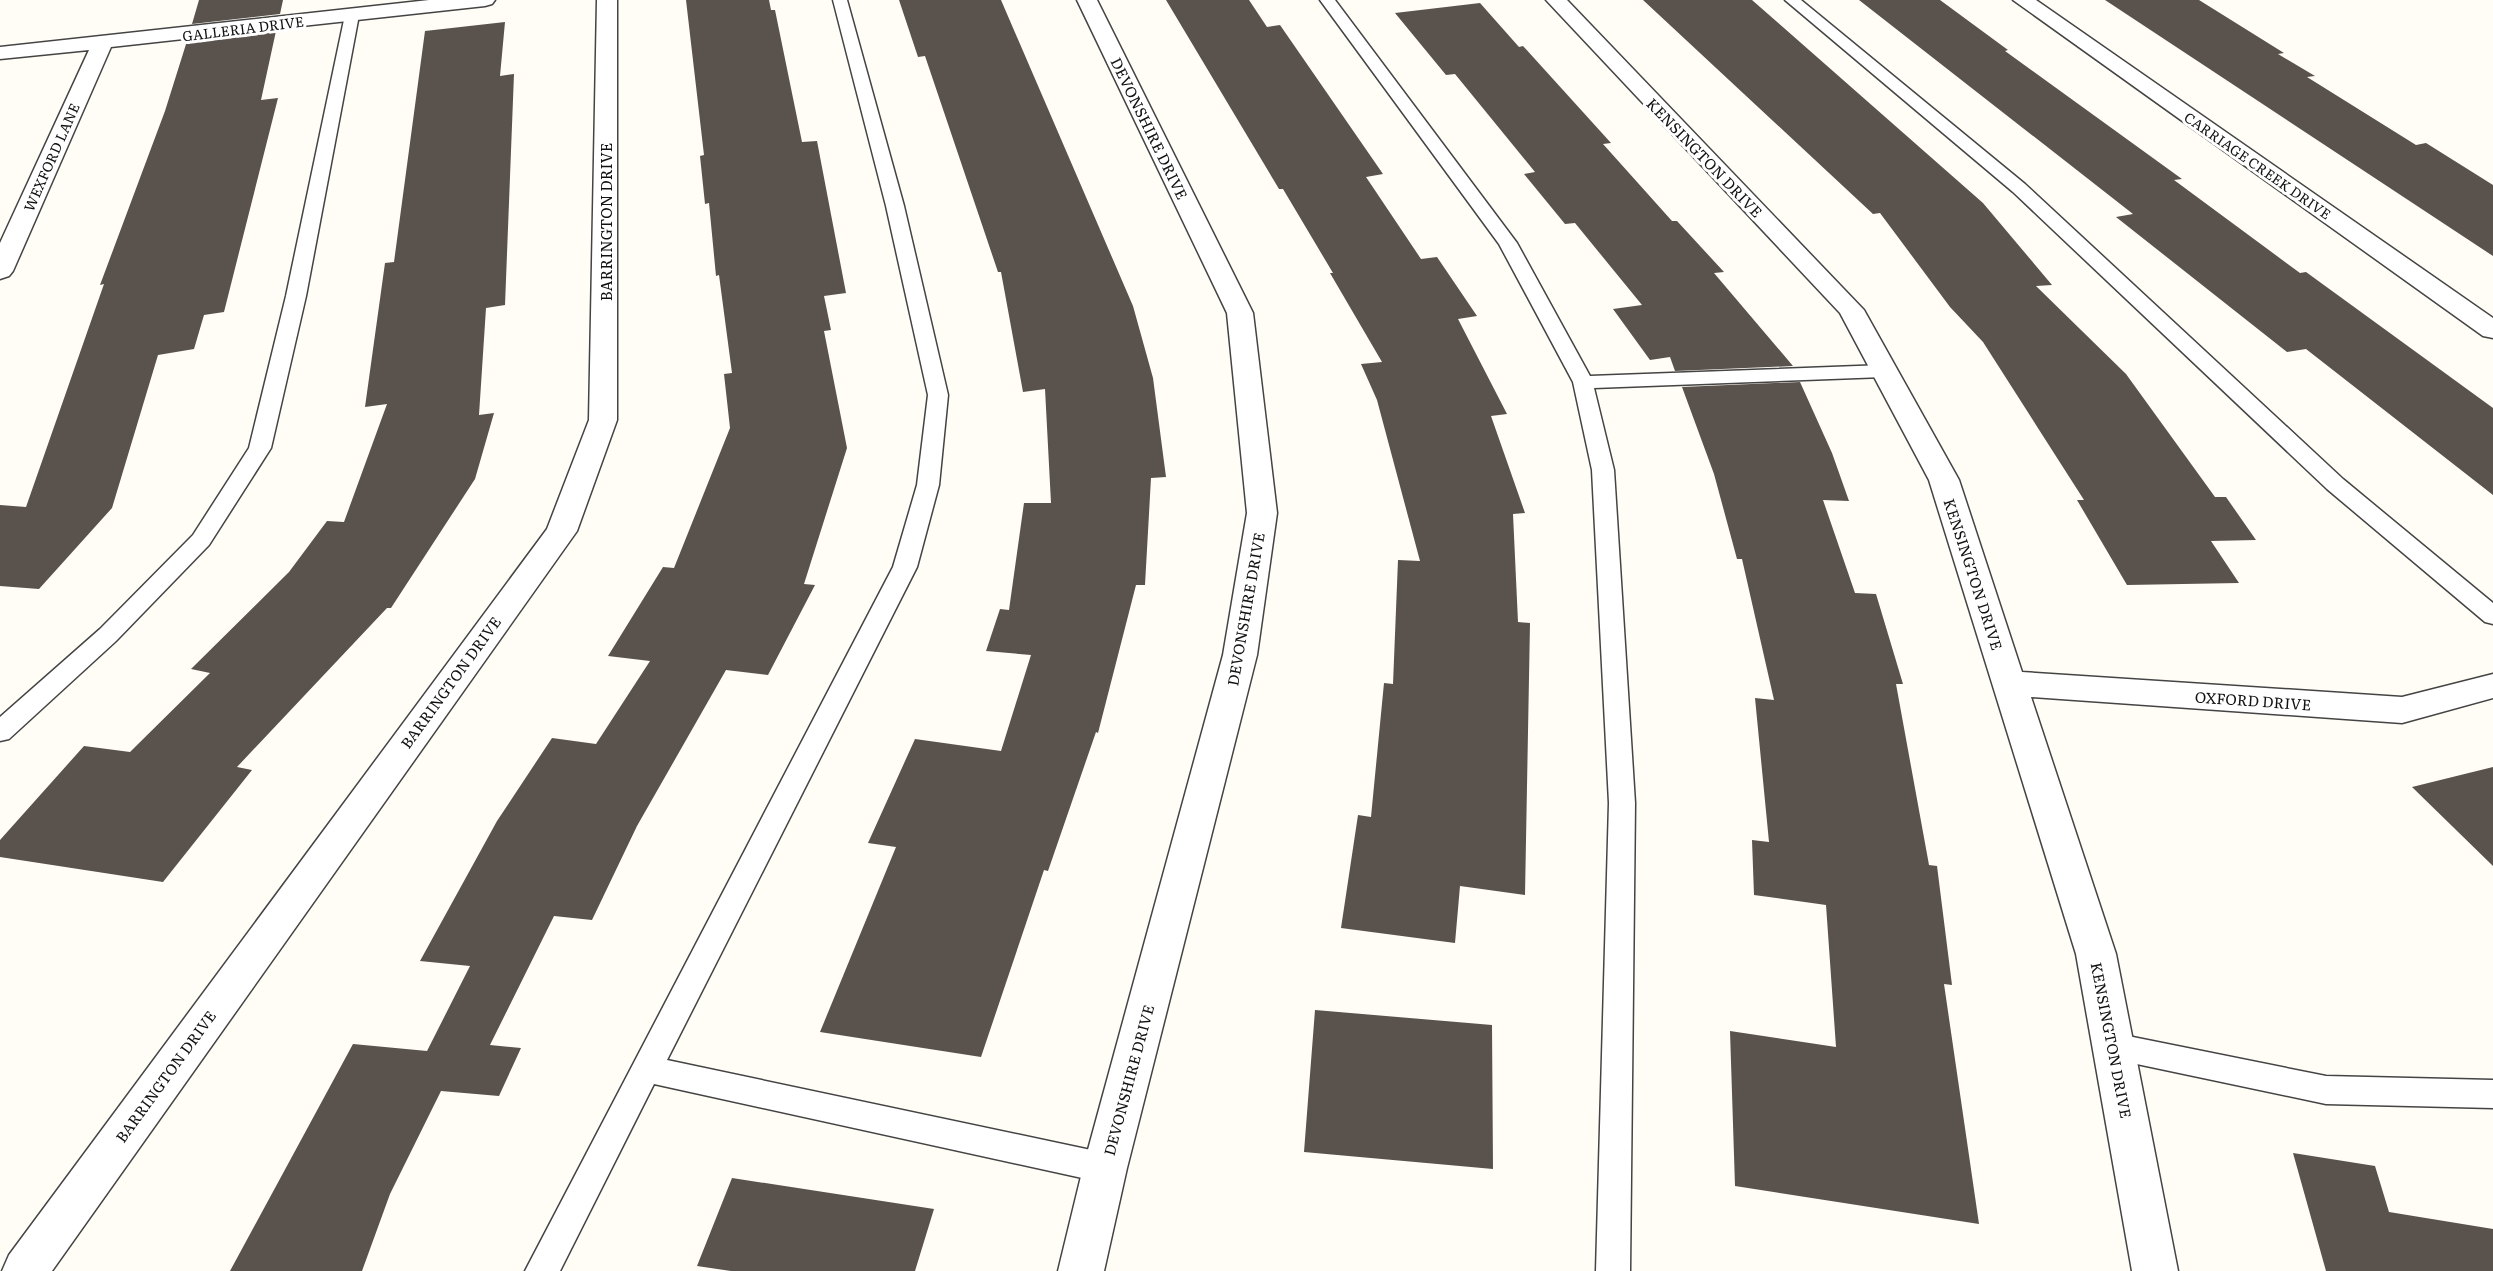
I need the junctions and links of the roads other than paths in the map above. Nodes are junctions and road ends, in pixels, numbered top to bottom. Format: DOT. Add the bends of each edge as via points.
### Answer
graph roads {
  1 [pos="485,0"];
  2 [pos="607,0"];
  3 [pos="840,0"];
  4 [pos="1087,0"];
  5 [pos="1327,0"];
  6 [pos="1556,0"];
  7 [pos="1792,0"];
  8 [pos="2023,0"];
  9 [pos="352,15"];
  10 [pos="102,44"];
  11 [pos="0,53"];
  12 [pos="0,271"];
  13 [pos="2493,330"];
  14 [pos="1884,371"];
  15 [pos="1582,382"];
  16 [pos="2493,616"];
  17 [pos="2009,683"];
  18 [pos="2493,686"];
  19 [pos="0,732"];
  20 [pos="2113,1046"];
  21 [pos="646,1069"];
  22 [pos="2493,1094"];
  23 [pos="1105,1168"];
  24 [pos="25,1271"];
  25 [pos="542,1271"];
  26 [pos="1081,1271"];
  27 [pos="1613,1271"];
  28 [pos="2155,1271"];
  1 -- 9 [label="street, GALLERIA DRIVE"];
  2 -- 24 [label="street, BARRINGTON DRIVE" via="603,420 562,531"];
  3 -- 21 [label="lane" via="895,206 938,395 928,485 906,567"];
  4 -- 23 [label="street, DEVONSHIRE DRIVE" via="1240,313 1262,513 1240,655"];
  5 -- 15 [label="lane" via="1508,243"];
  6 -- 14 [label="street, KENSINGTON DRIVE" via="1851,310"];
  7 -- 16 [label="lane" via="2019,188 2335,484"];
  8 -- 13 [label="street, CARRIAGE CREEK DRIVE"];
  9 -- 10 [label="street, GALLERIA DRIVE"];
  9 -- 19 [label="lane" via="296,296 260,448 201,540 108,635"];
  10 -- 11 [label="street, GALLERIA DRIVE"];
  10 -- 12 [label="street, WEXFORD LANE"];
  14 -- 15 [label="lane"];
  14 -- 17 [label="street, KENSINGTON DRIVE" via="1944,480"];
  15 -- 27 [label="lane" via="1603,470 1622,803"];
  17 -- 18 [label="street, OXFORD DRIVE" via="2402,710"];
  17 -- 20 [label="street, KENSINGTON DRIVE" via="2096,954"];
  20 -- 22 [label="lane" via="2326,1090"];
  20 -- 28 [label="street, KENSINGTON DRIVE"];
  21 -- 23 [label="lane"];
  21 -- 25 [label="lane"];
  23 -- 26 [label="street, DEVONSHIRE DRIVE"];
}
